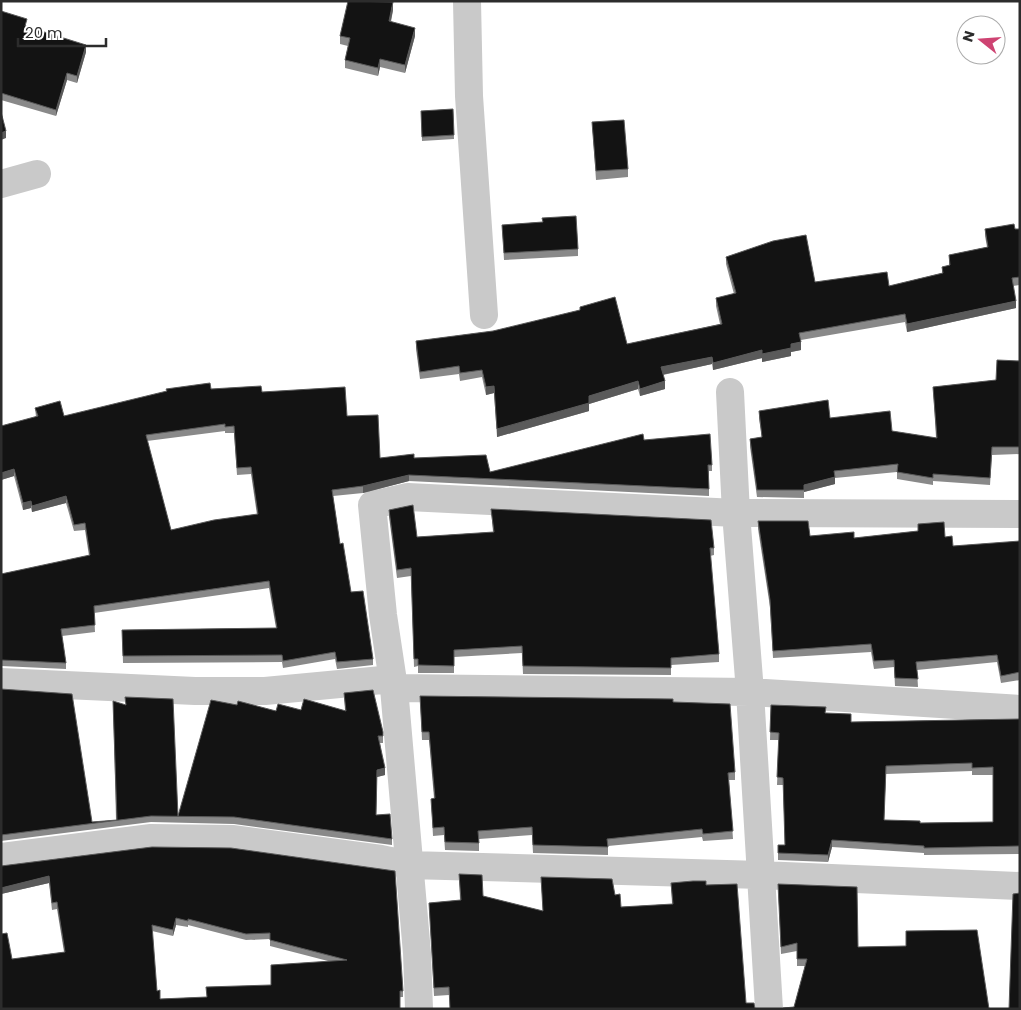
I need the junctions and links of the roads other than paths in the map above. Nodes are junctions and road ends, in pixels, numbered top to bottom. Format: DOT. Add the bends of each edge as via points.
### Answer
graph roads {
  1 [pos="467,1"];
  2 [pos="37,174"];
  3 [pos="1,184"];
  4 [pos="484,316"];
  5 [pos="730,392"];
  6 [pos="736,513"];
  7 [pos="1020,514"];
  8 [pos="1,682"];
  9 [pos="394,683"];
  10 [pos="750,692"];
  11 [pos="1020,709"];
  12 [pos="1,857"];
  13 [pos="409,865"];
  14 [pos="761,875"];
  15 [pos="1020,886"];
  16 [pos="419,1009"];
  17 [pos="769,1009"];
  1 -- 4 [label="street" via="469,96"];
  2 -- 3 [label="street"];
  5 -- 6 [label="street"];
  6 -- 7 [label="street"];
  6 -- 9 [label="street" via="408,497 372,505 383,615"];
  6 -- 10 [label="street"];
  8 -- 9 [label="street" via="205,691"];
  9 -- 10 [label="street"];
  9 -- 13 [label="street"];
  10 -- 11 [label="street"];
  10 -- 14 [label="street"];
  12 -- 13 [label="street" via="151,838 232,838"];
  13 -- 14 [label="street"];
  13 -- 16 [label="street"];
  14 -- 15 [label="street"];
  14 -- 17 [label="street"];
}
